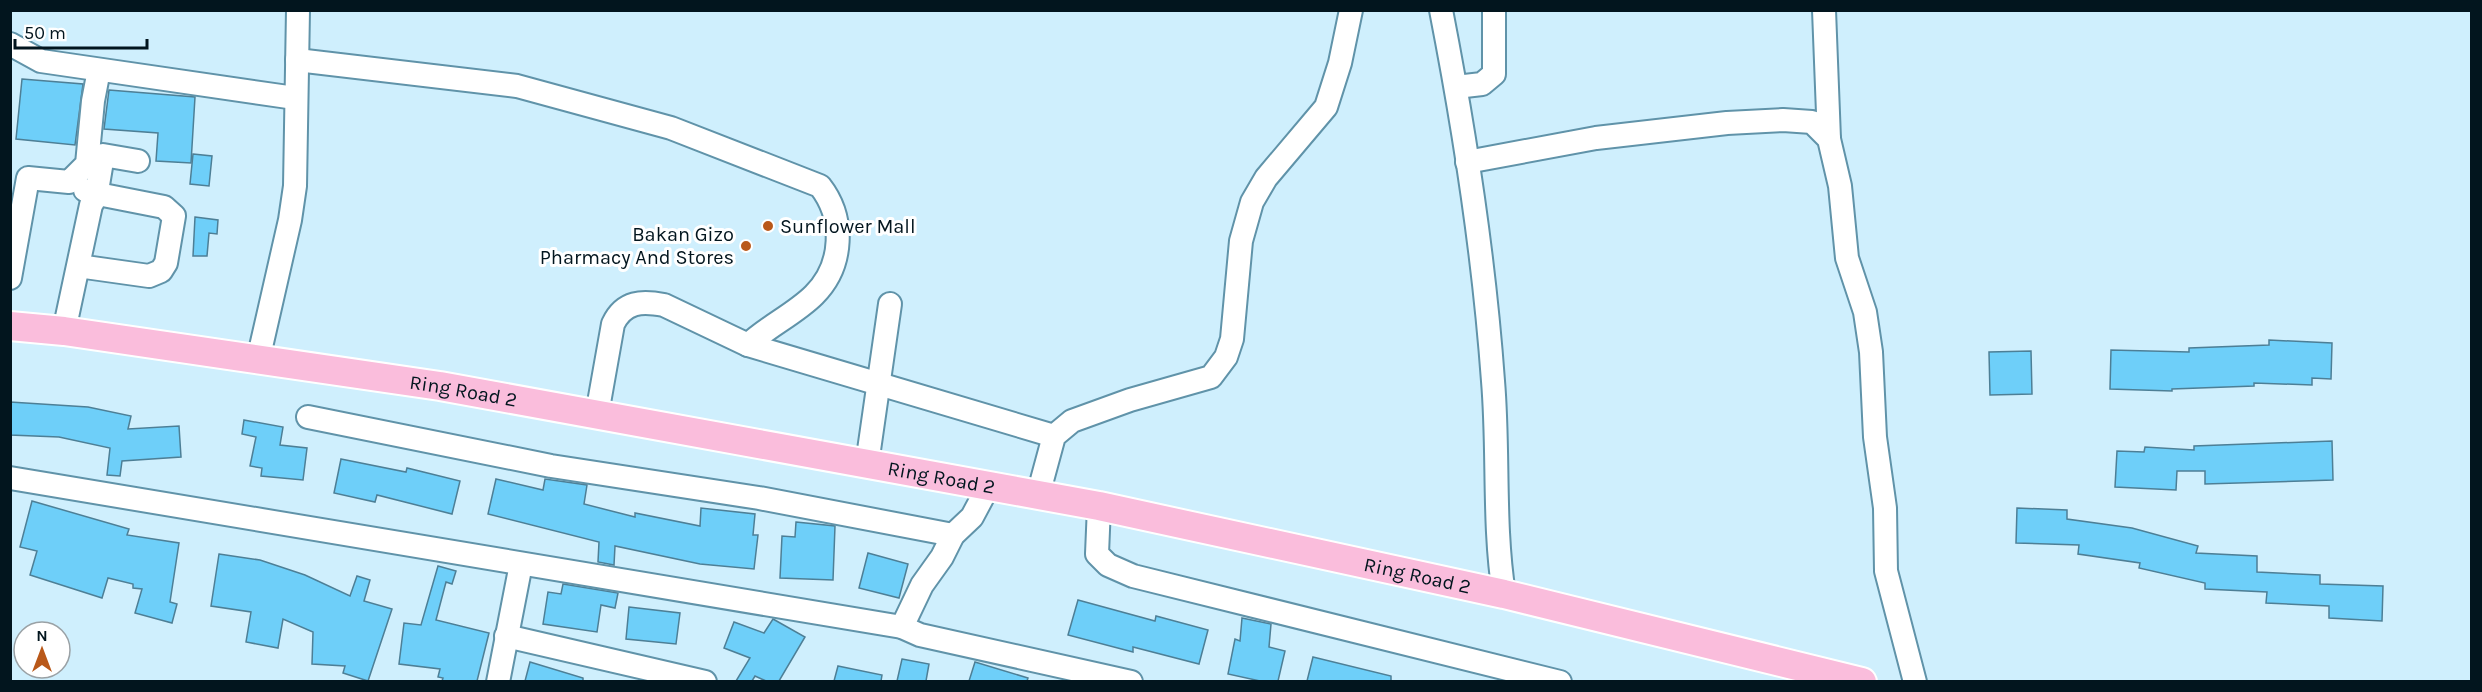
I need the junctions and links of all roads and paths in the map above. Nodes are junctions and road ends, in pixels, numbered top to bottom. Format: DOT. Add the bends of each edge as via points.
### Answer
graph roads {
  1 [pos="298,10"];
  2 [pos="1351,10"];
  3 [pos="1441,10"];
  4 [pos="1494,10"];
  5 [pos="1824,10"];
  6 [pos="10,44"];
  7 [pos="297,60"];
  8 [pos="99,70"];
  9 [pos="1456,87"];
  10 [pos="295,98"];
  11 [pos="1829,139"];
  12 [pos="138,161"];
  13 [pos="1467,162"];
  14 [pos="72,180"];
  15 [pos="96,197"];
  16 [pos="78,266"];
  17 [pos="10,278"];
  18 [pos="890,304"];
  19 [pos="10,326"];
  20 [pos="64,331"];
  21 [pos="748,345"];
  22 [pos="258,360"];
  23 [pos="879,384"];
  24 [pos="597,414"];
  25 [pos="308,417"];
  26 [pos="1054,436"];
  27 [pos="867,464"];
  28 [pos="10,478"];
  29 [pos="988,487"];
  30 [pos="1038,495"];
  31 [pos="1099,506"];
  32 [pos="952,535"];
  33 [pos="521,564"];
  34 [pos="1504,594"];
  35 [pos="902,627"];
  36 [pos="506,636"];
  37 [pos="498,681"];
  38 [pos="705,681"];
  39 [pos="1131,681"];
  40 [pos="1560,681"];
  41 [pos="1862,681"];
  42 [pos="1915,681"];
  1 -- 7 [label="street"];
  2 -- 26 [label="street" via="1326,107 1266,178 1252,202 1241,241 1232,339 1226,357 1211,377 1072,420"];
  3 -- 9 [label="street"];
  4 -- 9 [label="street" via="1494,74 1482,84"];
  5 -- 11 [label="street"];
  6 -- 8 [label="street" via="41,61"];
  7 -- 10 [label="street"];
  7 -- 21 [label="street" via="518,86 671,128 820,186 832,207 840,243 827,276 814,295"];
  8 -- 10 [label="street"];
  8 -- 14 [label="street" via="87,164"];
  9 -- 13 [label="street"];
  10 -- 22 [label="street" via="295,186"];
  11 -- 13 [label="street" via="1812,122 1727,123 1596,138"];
  11 -- 42 [label="street" via="1840,186 1846,258 1865,312 1885,508 1886,571"];
  12 -- 15 [label="street" via="103,155"];
  13 -- 34 [label="street" via="1489,323 1498,440 1498,560"];
  14 -- 15 [label="street"];
  14 -- 17 [label="street" via="28,178"];
  15 -- 16 [label="street"];
  15 -- 16 [label="street" via="103,195 170,211 175,222 166,263 161,271 149,276"];
  16 -- 20 [label="street"];
  18 -- 23 [label="street"];
  19 -- 20 [label="main road, Ring Road 2"];
  20 -- 22 [label="main road, Ring Road 2"];
  21 -- 23 [label="street"];
  21 -- 24 [label="street" via="664,305 637,302 628,306 613,324"];
  22 -- 24 [label="main road, Ring Road 2"];
  23 -- 26 [label="street"];
  23 -- 27 [label="street"];
  24 -- 27 [label="main road, Ring Road 2"];
  25 -- 32 [label="street" via="551,466 759,498"];
  26 -- 30 [label="street"];
  27 -- 29 [label="main road, Ring Road 2"];
  28 -- 33 [label="street"];
  29 -- 30 [label="main road, Ring Road 2"];
  29 -- 32 [label="street" via="972,517"];
  30 -- 31 [label="main road, Ring Road 2"];
  31 -- 34 [label="main road, Ring Road 2"];
  31 -- 40 [label="street" via="1097,554 1108,565 1133,576"];
  32 -- 35 [label="street"];
  33 -- 35 [label="street"];
  33 -- 36 [label="street"];
  34 -- 41 [label="main road, Ring Road 2"];
  35 -- 39 [label="street"];
  36 -- 37 [label="street"];
  36 -- 38 [label="street"];
}
